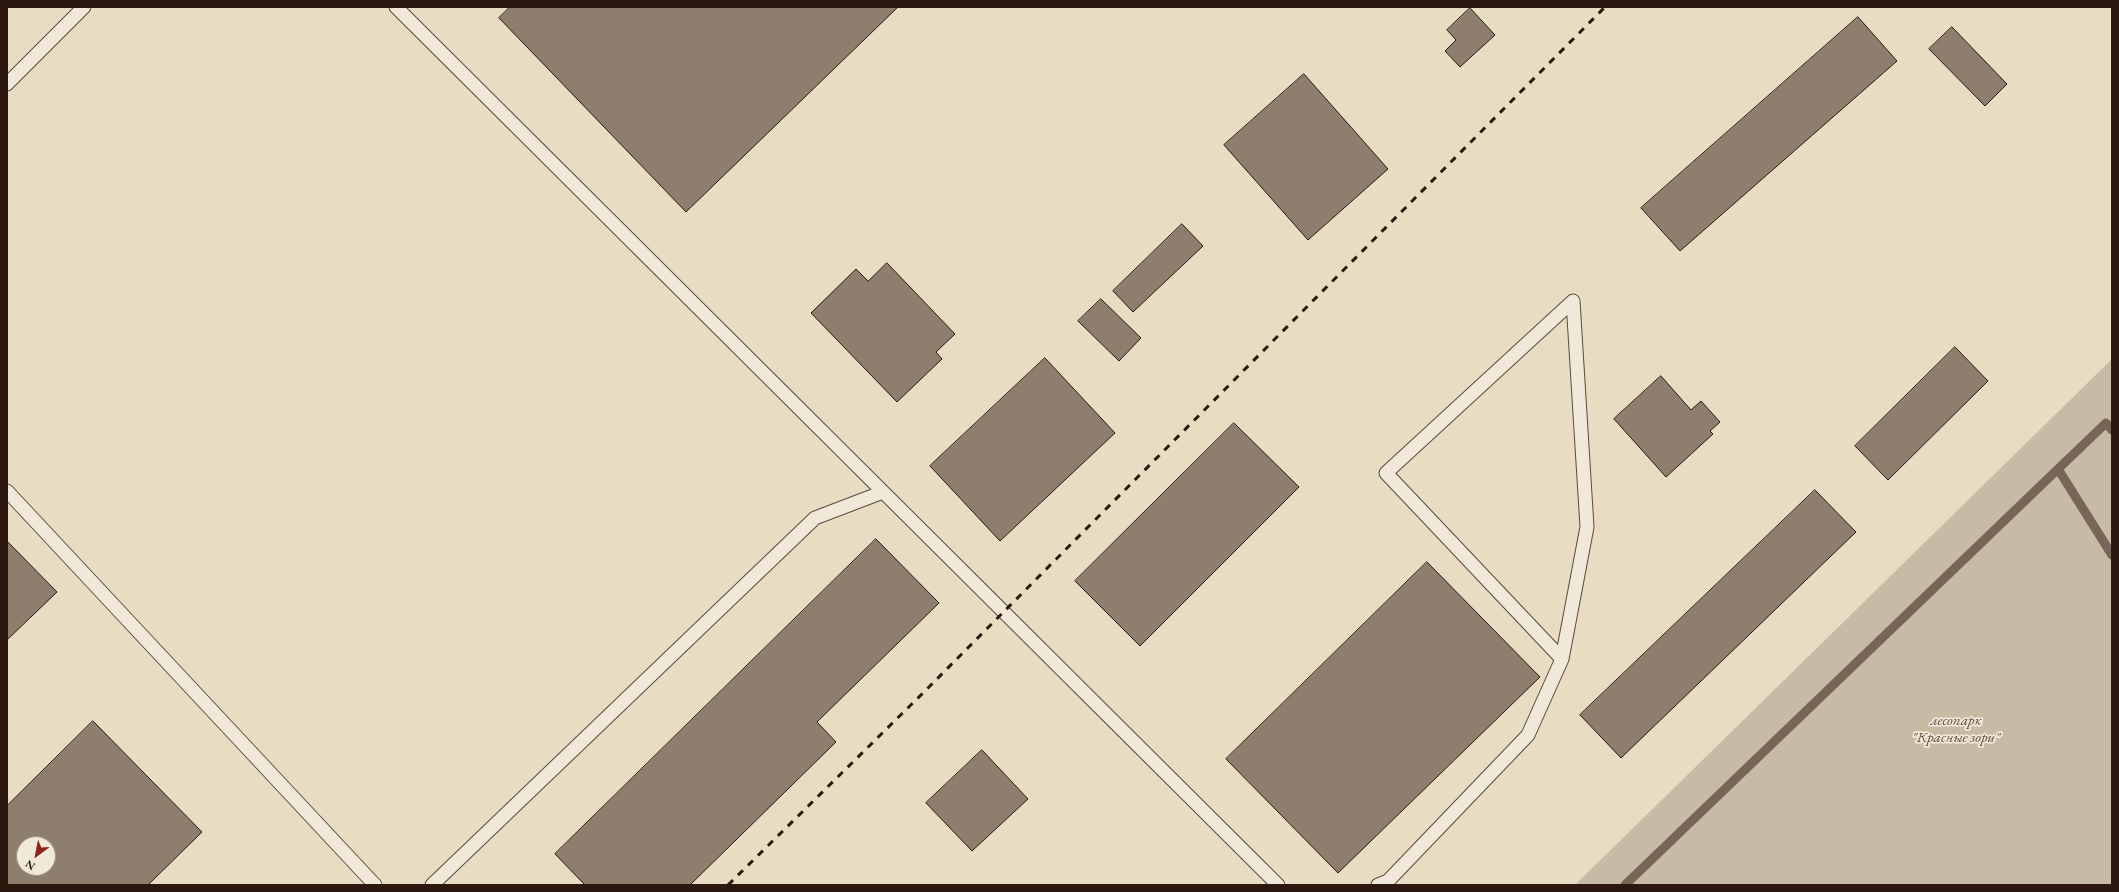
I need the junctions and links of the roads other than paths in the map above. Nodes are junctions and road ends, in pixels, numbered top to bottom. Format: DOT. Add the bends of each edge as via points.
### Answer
graph roads {
  1 [pos="84,7"];
  2 [pos="396,7"];
  3 [pos="7,84"];
  4 [pos="7,491"];
  5 [pos="883,492"];
  6 [pos="1562,659"];
  7 [pos="375,885"];
  8 [pos="432,885"];
  9 [pos="1278,885"];
  10 [pos="1378,885"];
  1 -- 3 [label="lane"];
  2 -- 5 [label="lane"];
  4 -- 7 [label="lane"];
  5 -- 8 [label="lane" via="815,518"];
  5 -- 9 [label="lane"];
  6 -- 6 [label="lane" via="1386,473 1573,301 1587,526"];
  6 -- 10 [label="lane" via="1528,735 1388,881"];
}
